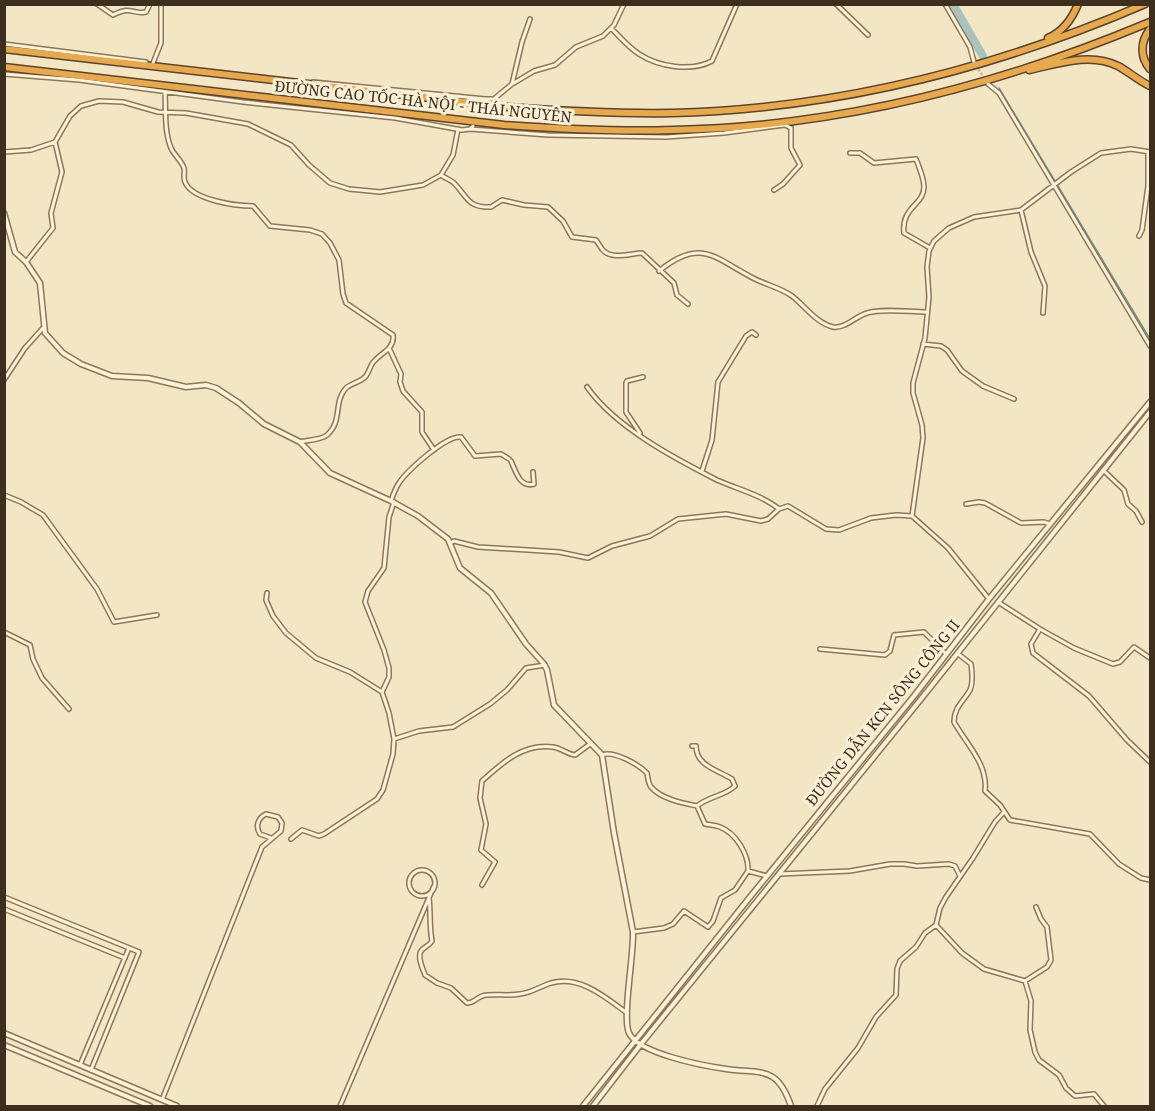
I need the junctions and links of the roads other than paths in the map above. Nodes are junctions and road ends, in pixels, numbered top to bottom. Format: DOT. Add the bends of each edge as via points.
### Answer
graph roads {
  1 [pos="98,4"];
  2 [pos="150,4"];
  3 [pos="161,4"];
  4 [pos="624,4"];
  5 [pos="737,4"];
  6 [pos="836,4"];
  7 [pos="945,4"];
  8 [pos="1078,4"];
  9 [pos="1145,4"];
  10 [pos="530,19"];
  11 [pos="1150,22"];
  12 [pos="611,28"];
  13 [pos="1150,29"];
  14 [pos="868,35"];
  15 [pos="4,47"];
  16 [pos="974,62"];
  17 [pos="153,63"];
  18 [pos="4,67"];
  19 [pos="1150,69"];
  20 [pos="4,74"];
  21 [pos="942,74"];
  22 [pos="976,83"];
  23 [pos="512,84"];
  24 [pos="988,84"];
  25 [pos="1150,86"];
  26 [pos="165,92"];
  27 [pos="166,113"];
  28 [pos="458,129"];
  29 [pos="55,142"];
  30 [pos="4,152"];
  31 [pos="1149,152"];
  32 [pos="850,153"];
  33 [pos="441,175"];
  34 [pos="1053,185"];
  35 [pos="774,190"];
  36 [pos="1021,210"];
  37 [pos="4,213"];
  38 [pos="1139,236"];
  39 [pos="930,248"];
  40 [pos="26,262"];
  41 [pos="659,271"];
  42 [pos="688,304"];
  43 [pos="927,312"];
  44 [pos="1043,313"];
  45 [pos="43,328"];
  46 [pos="756,335"];
  47 [pos="923,344"];
  48 [pos="1150,346"];
  49 [pos="389,348"];
  50 [pos="643,377"];
  51 [pos="4,380"];
  52 [pos="587,387"];
  53 [pos="1014,399"];
  54 [pos="1150,402"];
  55 [pos="1150,412"];
  56 [pos="642,436"];
  57 [pos="300,442"];
  58 [pos="434,450"];
  59 [pos="1103,470"];
  60 [pos="702,471"];
  61 [pos="533,472"];
  62 [pos="4,495"];
  63 [pos="393,501"];
  64 [pos="966,504"];
  65 [pos="779,509"];
  66 [pos="912,516"];
  67 [pos="1142,522"];
  68 [pos="1050,524"];
  69 [pos="1038,540"];
  70 [pos="450,543"];
  71 [pos="1044,544"];
  72 [pos="267,593"];
  73 [pos="989,599"];
  74 [pos="998,602"];
  75 [pos="157,615"];
  76 [pos="1040,630"];
  77 [pos="4,632"];
  78 [pos="820,649"];
  79 [pos="957,653"];
  80 [pos="946,654"];
  81 [pos="1150,658"];
  82 [pos="545,665"];
  83 [pos="382,692"];
  84 [pos="69,709"];
  85 [pos="394,739"];
  86 [pos="590,744"];
  87 [pos="692,746"];
  88 [pos="602,755"];
  89 [pos="1150,762"];
  90 [pos="697,806"];
  91 [pos="1004,812"];
  92 [pos="805,830"];
  93 [pos="260,834"];
  94 [pos="811,835"];
  95 [pos="271,838"];
  96 [pos="291,839"];
  97 [pos="262,847"];
  98 [pos="748,871"];
  99 [pos="777,874"];
  100 [pos="767,876"];
  101 [pos="960,877"];
  102 [pos="1150,880"];
  103 [pos="482,885"];
  104 [pos="434,886"];
  105 [pos="418,896"];
  106 [pos="4,897"];
  107 [pos="429,898"];
  108 [pos="426,904"];
  109 [pos="1036,907"];
  110 [pos="4,909"];
  111 [pos="936,925"];
  112 [pos="633,932"];
  113 [pos="129,948"];
  114 [pos="125,958"];
  115 [pos="1025,981"];
  116 [pos="627,1013"];
  117 [pos="4,1033"];
  118 [pos="635,1040"];
  119 [pos="641,1044"];
  120 [pos="4,1045"];
  121 [pos="80,1065"];
  122 [pos="91,1070"];
  123 [pos="162,1100"];
  124 [pos="150,1107"];
  125 [pos="177,1107"];
  126 [pos="340,1107"];
  127 [pos="583,1107"];
  128 [pos="593,1107"];
  129 [pos="791,1107"];
  130 [pos="817,1107"];
  131 [pos="1104,1107"];
  1 -- 2 [label="street" via="113,15 127,9 146,12"];
  3 -- 17 [label="street" via="161,43"];
  4 -- 12 [label="street"];
  5 -- 12 [label="street" via="712,61 692,68 647,59"];
  6 -- 14 [label="street"];
  7 -- 16 [label="street" via="970,47"];
  8 -- 21 [label="highway" via="1053,36"];
  9 -- 21 [label="highway, ĐƯỜNG CAO TỐC HÀ NỘI - THÁI NGUYÊN" via="1076,32"];
  10 -- 23 [label="street"];
  11 -- 22 [label="highway, ĐƯỜNG CAO TỐC HÀ NỘI - THÁI NGUYÊN" via="1105,41"];
  12 -- 23 [label="street" via="603,36 570,51 555,65"];
  13 -- 19 [label="highway" via="1142,53"];
  15 -- 17 [label="street"];
  15 -- 21 [label="highway, ĐƯỜNG CAO TỐC HÀ NỘI - THÁI NGUYÊN" via="508,107 583,112 672,112 789,103"];
  17 -- 23 [label="street" via="477,101 494,99"];
  18 -- 22 [label="highway, ĐƯỜNG CAO TỐC HÀ NỘI - THÁI NGUYÊN" via="504,125 582,130 673,130 782,122 887,106"];
  20 -- 26 [label="street"];
  22 -- 25 [label="highway" via="1085,60 1111,63"];
  24 -- 34 [label="street" via="999,93"];
  26 -- 27 [label="street"];
  26 -- 28 [label="street" via="395,118"];
  27 -- 29 [label="street" via="123,102 91,102 73,112"];
  27 -- 33 [label="street" via="224,119 260,129 291,144 324,179 350,189 380,192 418,186"];
  27 -- 49 [label="street" via="170,146 184,168 184,181 189,187 213,200 253,206 264,222 274,228 322,234 339,260 346,303 390,332 394,338"];
  28 -- 33 [label="street" via="453,156"];
  28 -- 35 [label="street" via="656,137 785,126 791,129 791,148 800,165"];
  29 -- 30 [label="street" via="31,150"];
  29 -- 40 [label="street" via="62,172 51,213 53,228"];
  31 -- 34 [label="street" via="1124,149 1101,153"];
  31 -- 38 [label="street" via="1148,186"];
  32 -- 39 [label="street" via="860,153 874,163 916,159 924,190 909,209 903,230"];
  33 -- 41 [label="street" via="475,205 491,207 501,200 548,207 572,237 596,240 607,253 642,253"];
  34 -- 36 [label="street"];
  34 -- 48 [label="street"];
  36 -- 39 [label="street" via="974,217 943,232"];
  36 -- 44 [label="street" via="1031,252 1046,286"];
  37 -- 40 [label="street" via="15,252"];
  39 -- 43 [label="street"];
  40 -- 45 [label="street" via="40,283"];
  41 -- 42 [label="street" via="674,283 677,296"];
  41 -- 43 [label="street" via="679,258 711,254 754,279 785,291 815,317 834,327 867,313"];
  43 -- 47 [label="street"];
  45 -- 51 [label="street"];
  45 -- 57 [label="street" via="63,353 81,364 112,376 212,387 264,424"];
  46 -- 60 [label="street" via="752,332 746,336 718,382 712,440"];
  47 -- 53 [label="street" via="941,346 983,386"];
  47 -- 66 [label="street" via="913,383 923,433"];
  49 -- 57 [label="street" via="373,362 364,378 343,393 338,419 326,436"];
  49 -- 58 [label="street" via="401,374 403,391 422,412 422,432"];
  50 -- 56 [label="street" via="626,382 627,416"];
  52 -- 56 [label="street" via="606,410"];
  54 -- 68 [label="street, ĐƯỜNG DẪN KCN SÔNG CÔNG II"];
  55 -- 59 [label="street, ĐƯỜNG DẪN KCN SÔNG CÔNG II"];
  56 -- 60 [label="street"];
  57 -- 63 [label="street" via="330,473"];
  58 -- 61 [label="street" via="458,437 475,456 504,454 524,483 534,484"];
  58 -- 63 [label="street" via="404,476"];
  59 -- 67 [label="street" via="1124,490 1129,506"];
  59 -- 71 [label="street, ĐƯỜNG DẪN KCN SÔNG CÔNG II"];
  60 -- 65 [label="street"];
  62 -- 75 [label="street" via="43,515 97,589 114,622"];
  63 -- 70 [label="street" via="434,526"];
  63 -- 83 [label="street" via="384,568 365,602 389,668"];
  64 -- 68 [label="street" via="985,503 1021,523"];
  65 -- 66 [label="street" via="792,506 819,526 833,530 871,518"];
  65 -- 70 [label="street" via="762,521 726,514 678,519 650,536 612,546 588,558"];
  66 -- 73 [label="street" via="948,548"];
  68 -- 69 [label="street, ĐƯỜNG DẪN KCN SÔNG CÔNG II"];
  69 -- 71 [label="street"];
  69 -- 73 [label="street, ĐƯỜNG DẪN KCN SÔNG CÔNG II"];
  70 -- 82 [label="street" via="460,568 491,593"];
  71 -- 74 [label="street, ĐƯỜNG DẪN KCN SÔNG CÔNG II"];
  72 -- 83 [label="street" via="273,616 286,633 316,658 350,672"];
  73 -- 80 [label="street, ĐƯỜNG DẪN KCN SÔNG CÔNG II"];
  74 -- 76 [label="street"];
  74 -- 79 [label="street, ĐƯỜNG DẪN KCN SÔNG CÔNG II"];
  76 -- 81 [label="street" via="1113,664 1134,647"];
  76 -- 89 [label="street" via="1032,644 1033,653 1089,696"];
  77 -- 84 [label="street" via="30,645 42,678"];
  78 -- 80 [label="street" via="885,655 894,635 924,632"];
  79 -- 91 [label="street" via="971,664 972,684 956,709 954,722 981,762 986,791"];
  79 -- 94 [label="street, ĐƯỜNG DẪN KCN SÔNG CÔNG II"];
  80 -- 92 [label="street, ĐƯỜNG DẪN KCN SÔNG CÔNG II"];
  82 -- 85 [label="street" via="526,668 490,704 453,727"];
  82 -- 86 [label="street" via="554,705"];
  83 -- 85 [label="street"];
  85 -- 96 [label="street" via="383,790 377,799 324,834 302,830"];
  86 -- 88 [label="street"];
  86 -- 103 [label="street" via="575,755 552,747 512,755 482,781 480,798 486,824 481,850 495,862"];
  87 -- 90 [label="street" via="696,746 701,761 732,779 735,786"];
  88 -- 90 [label="street" via="612,753 630,762 644,770 657,792"];
  88 -- 112 [label="street"];
  90 -- 98 [label="street" via="705,824 724,828 740,843"];
  91 -- 101 [label="street"];
  91 -- 102 [label="street" via="1010,820 1090,834 1119,864"];
  92 -- 94 [label="street"];
  92 -- 100 [label="street, ĐƯỜNG DẪN KCN SÔNG CÔNG II"];
  93 -- 95 [label="street"];
  93 -- 95 [label="street" via="260,819 274,814 282,827"];
  93 -- 97 [label="street"];
  94 -- 99 [label="street, ĐƯỜNG DẪN KCN SÔNG CÔNG II"];
  95 -- 97 [label="street"];
  97 -- 123 [label="street"];
  98 -- 100 [label="street"];
  98 -- 112 [label="street" via="735,890 722,897 708,927 684,910 671,925"];
  99 -- 101 [label="street" via="852,871 890,864 949,864"];
  99 -- 119 [label="street, ĐƯỜNG DẪN KCN SÔNG CÔNG II"];
  100 -- 118 [label="street, ĐƯỜNG DẪN KCN SÔNG CÔNG II"];
  101 -- 111 [label="street" via="945,897"];
  104 -- 105 [label="street" via="430,893"];
  104 -- 105 [label="street" via="427,872 415,873 409,883"];
  104 -- 107 [label="street"];
  105 -- 108 [label="street"];
  106 -- 113 [label="street"];
  107 -- 108 [label="street"];
  107 -- 116 [label="street" via="432,941 419,956 425,975 451,988 467,1003 484,995 523,994 560,981 594,990"];
  108 -- 126 [label="street"];
  109 -- 115 [label="street" via="1047,927 1051,960"];
  110 -- 114 [label="street"];
  111 -- 115 [label="street" via="978,965"];
  111 -- 130 [label="street" via="900,961 896,994 825,1089"];
  112 -- 116 [label="street"];
  113 -- 114 [label="street"];
  113 -- 122 [label="street" via="139,952"];
  114 -- 121 [label="street"];
  115 -- 131 [label="street" via="1030,996 1030,1030 1039,1060 1059,1075 1071,1094 1094,1094"];
  116 -- 118 [label="street" via="629,1033"];
  117 -- 121 [label="street"];
  118 -- 119 [label="street"];
  118 -- 127 [label="street, ĐƯỜNG DẪN KCN SÔNG CÔNG II"];
  119 -- 128 [label="street, ĐƯỜNG DẪN KCN SÔNG CÔNG II"];
  119 -- 129 [label="street" via="665,1055 728,1069 763,1072 778,1082"];
  120 -- 124 [label="street"];
  121 -- 122 [label="street"];
  122 -- 123 [label="street"];
  123 -- 125 [label="street"];
}
